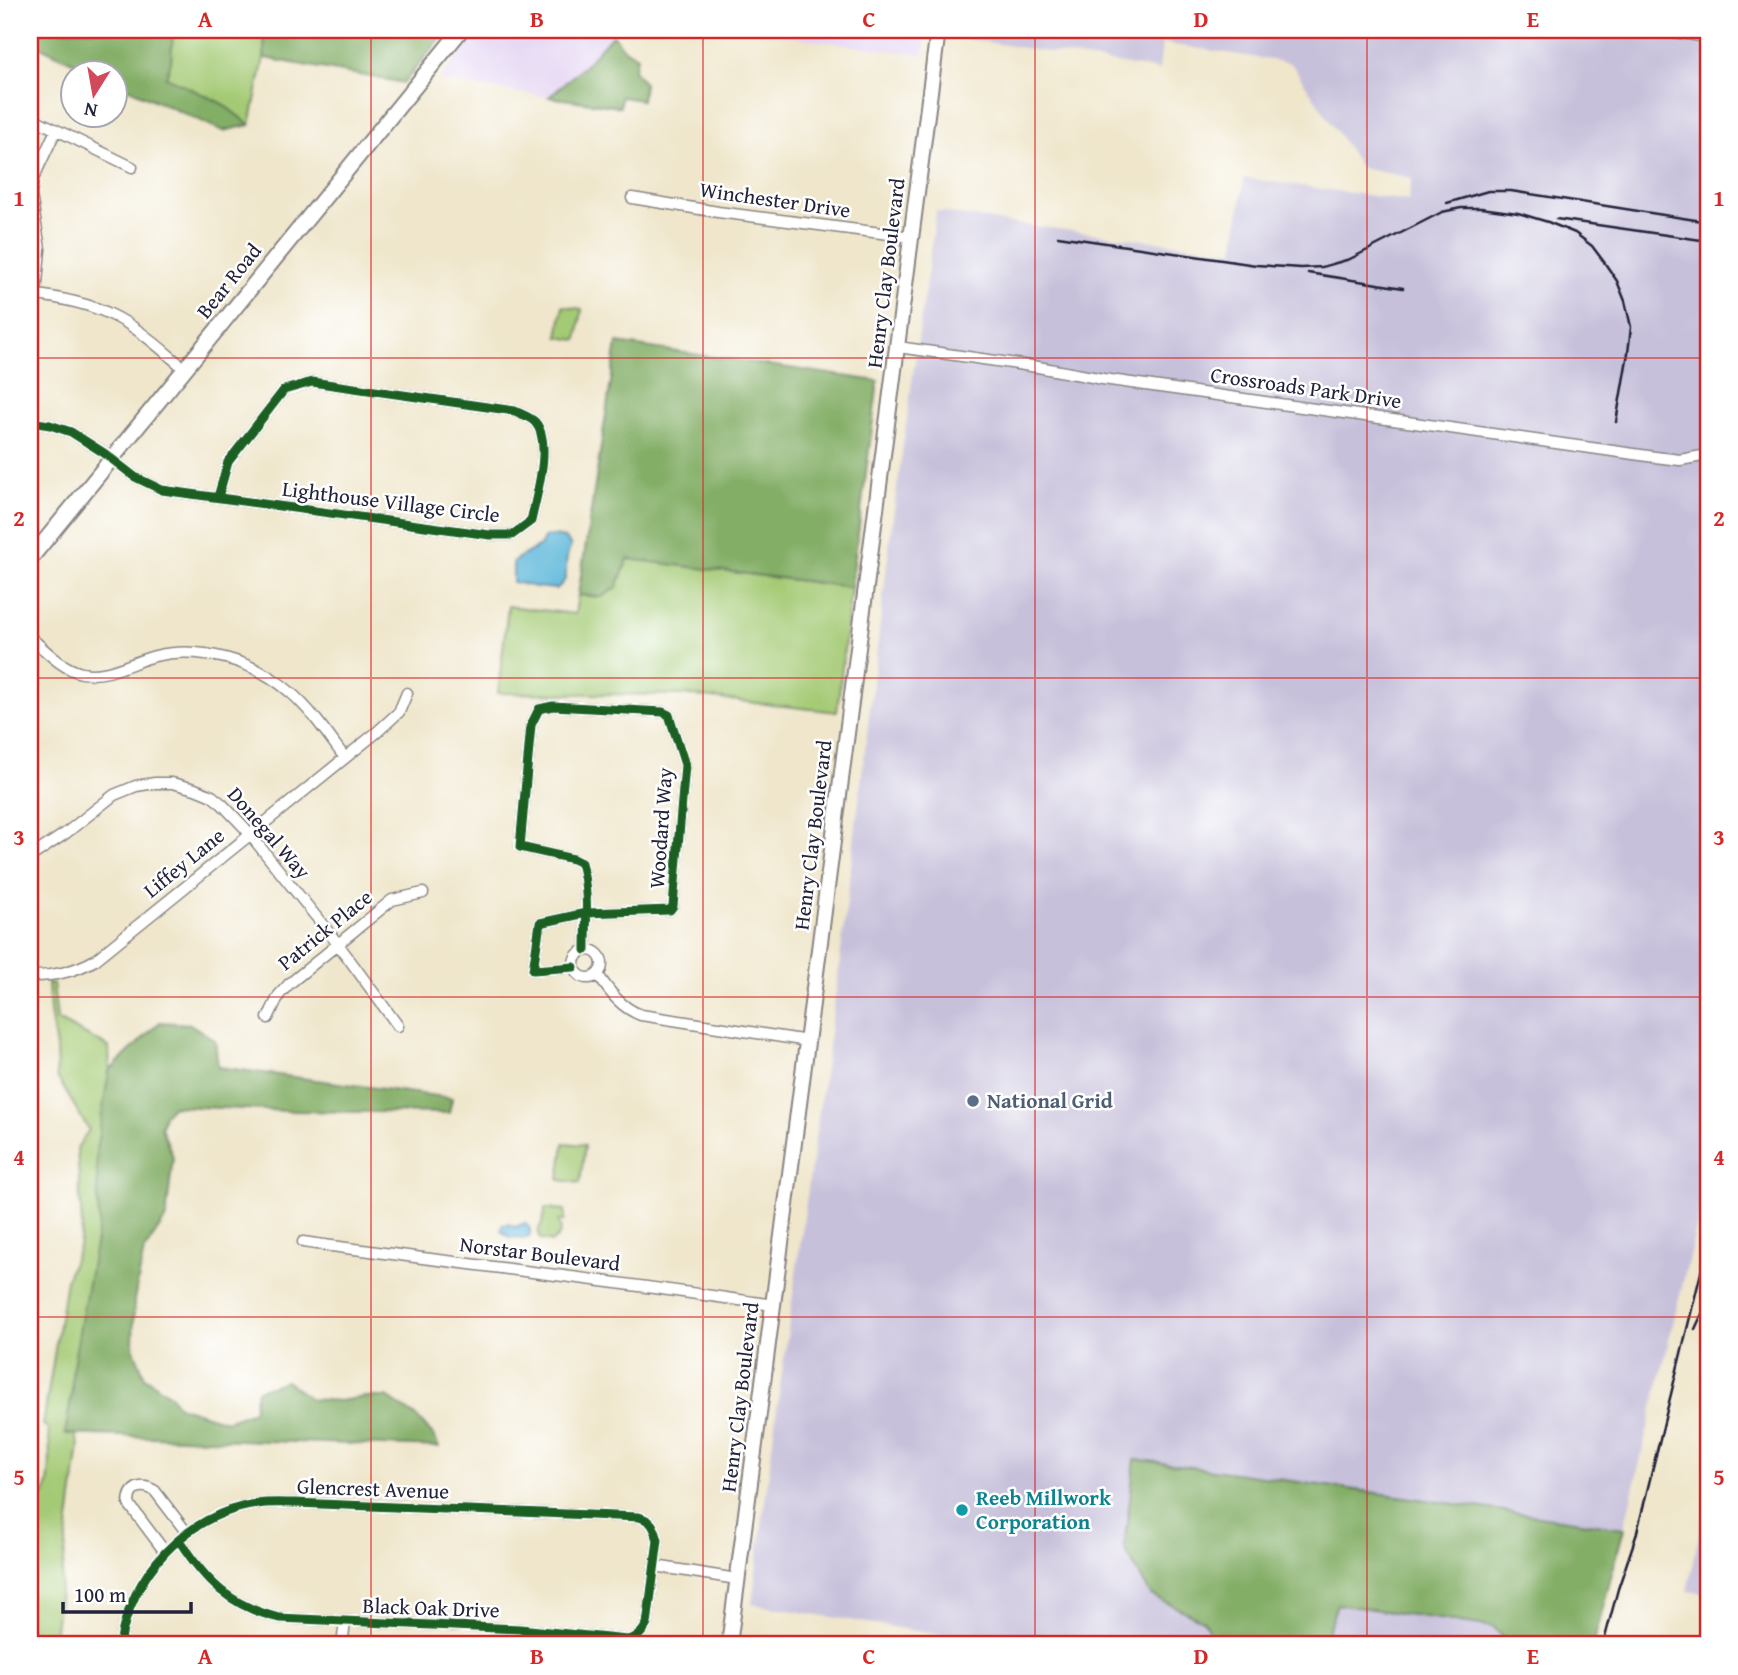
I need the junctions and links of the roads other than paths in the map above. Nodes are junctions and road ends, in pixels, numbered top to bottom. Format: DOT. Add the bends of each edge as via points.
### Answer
graph roads {
  1 [pos="461,30"];
  2 [pos="938,30"];
  3 [pos="1660,30"];
  4 [pos="1708,37"];
  5 [pos="30,117"];
  6 [pos="56,130"];
  7 [pos="132,167"];
  8 [pos="632,198"];
  9 [pos="912,237"];
  10 [pos="33,294"];
  11 [pos="898,347"];
  12 [pos="185,369"];
  13 [pos="30,422"];
  14 [pos="1708,455"];
  15 [pos="112,459"];
  16 [pos="218,497"];
  17 [pos="30,559"];
  18 [pos="30,637"];
  19 [pos="407,693"];
  20 [pos="345,758"];
  21 [pos="250,835"];
  22 [pos="30,857"];
  23 [pos="424,893"];
  24 [pos="586,913"];
  25 [pos="338,944"];
  26 [pos="586,950"];
  27 [pos="574,967"];
  28 [pos="598,975"];
  29 [pos="30,976"];
  30 [pos="268,1018"];
  31 [pos="398,1026"];
  32 [pos="808,1041"];
  33 [pos="303,1242"];
  34 [pos="773,1305"];
  35 [pos="183,1537"];
  36 [pos="165,1552"];
  37 [pos="655,1566"];
  38 [pos="737,1579"];
  39 [pos="345,1622"];
  40 [pos="120,1645"];
  41 [pos="342,1645"];
  42 [pos="729,1645"];
  1 -- 12 [label="main road, Bear Road"];
  2 -- 9 [label="main road, Henry Clay Boulevard"];
  3 -- 4 [label="street"];
  5 -- 6 [label="street"];
  6 -- 7 [label="street"];
  6 -- 10 [label="street" via="33,179 31,195 40,249"];
  8 -- 9 [label="street, Winchester Drive"];
  9 -- 11 [label="main road, Henry Clay Boulevard"];
  10 -- 12 [label="street" via="110,314"];
  11 -- 14 [label="street, Crossroads Park Drive" via="1655,457 1680,460"];
  11 -- 32 [label="main road, Henry Clay Boulevard"];
  12 -- 15 [label="main road, Bear Road"];
  13 -- 15 [label="street, Lighthouse Village Circle" via="71,432"];
  15 -- 16 [label="street, Lighthouse Village Circle" via="135,477 162,489"];
  15 -- 17 [label="main road, Bear Road"];
  16 -- 16 [label="street, Lighthouse Village Circle" via="228,461 284,390 312,382 515,411 534,421 541,433 543,458 531,521 512,535 490,536"];
  18 -- 20 [label="street" via="80,673 109,672 158,655 181,653 222,657 254,668 291,693"];
  19 -- 20 [label="street, Liffey Lane" via="399,712"];
  20 -- 21 [label="street, Liffey Lane"];
  21 -- 22 [label="street, Donegal Way" via="212,796 172,783 155,783 114,795"];
  21 -- 25 [label="street, Donegal Way"];
  21 -- 29 [label="street, Liffey Lane" via="95,960 66,972"];
  23 -- 25 [label="street, Patrick Place" via="392,901"];
  24 -- 24 [label="street, Woodard Way" via="581,863 520,847 531,724 539,709 553,706 663,712 669,715 685,765 673,905 670,910"];
  24 -- 26 [label="street, Woodard Way"];
  24 -- 27 [label="street, Woodard Way" via="540,923 533,970"];
  25 -- 30 [label="street, Patrick Place" via="278,995"];
  25 -- 31 [label="street, Donegal Way"];
  26 -- 27 [label="street" via="578,954"];
  26 -- 28 [label="street, Woodard Way" via="602,960"];
  27 -- 28 [label="street, Woodard Way" via="584,978"];
  28 -- 32 [label="street, Woodard Way" via="636,1014"];
  32 -- 34 [label="main road, Henry Clay Boulevard"];
  33 -- 34 [label="street, Norstar Boulevard"];
  34 -- 38 [label="main road, Henry Clay Boulevard"];
  35 -- 36 [label="street, Glencrest Avenue"];
  35 -- 36 [label="street, Black Oak Drive" via="155,1490 141,1486 130,1494 129,1504"];
  35 -- 37 [label="street, Glencrest Avenue" via="229,1511 257,1504 639,1517 655,1528"];
  35 -- 39 [label="street, Black Oak Drive" via="189,1556 233,1600 279,1618"];
  36 -- 40 [label="street, Glencrest Avenue" via="139,1587"];
  37 -- 38 [label="street"];
  37 -- 39 [label="street, Black Oak Drive" via="647,1624 633,1639"];
  38 -- 42 [label="main road, Henry Clay Boulevard"];
  39 -- 41 [label="street"];
}
